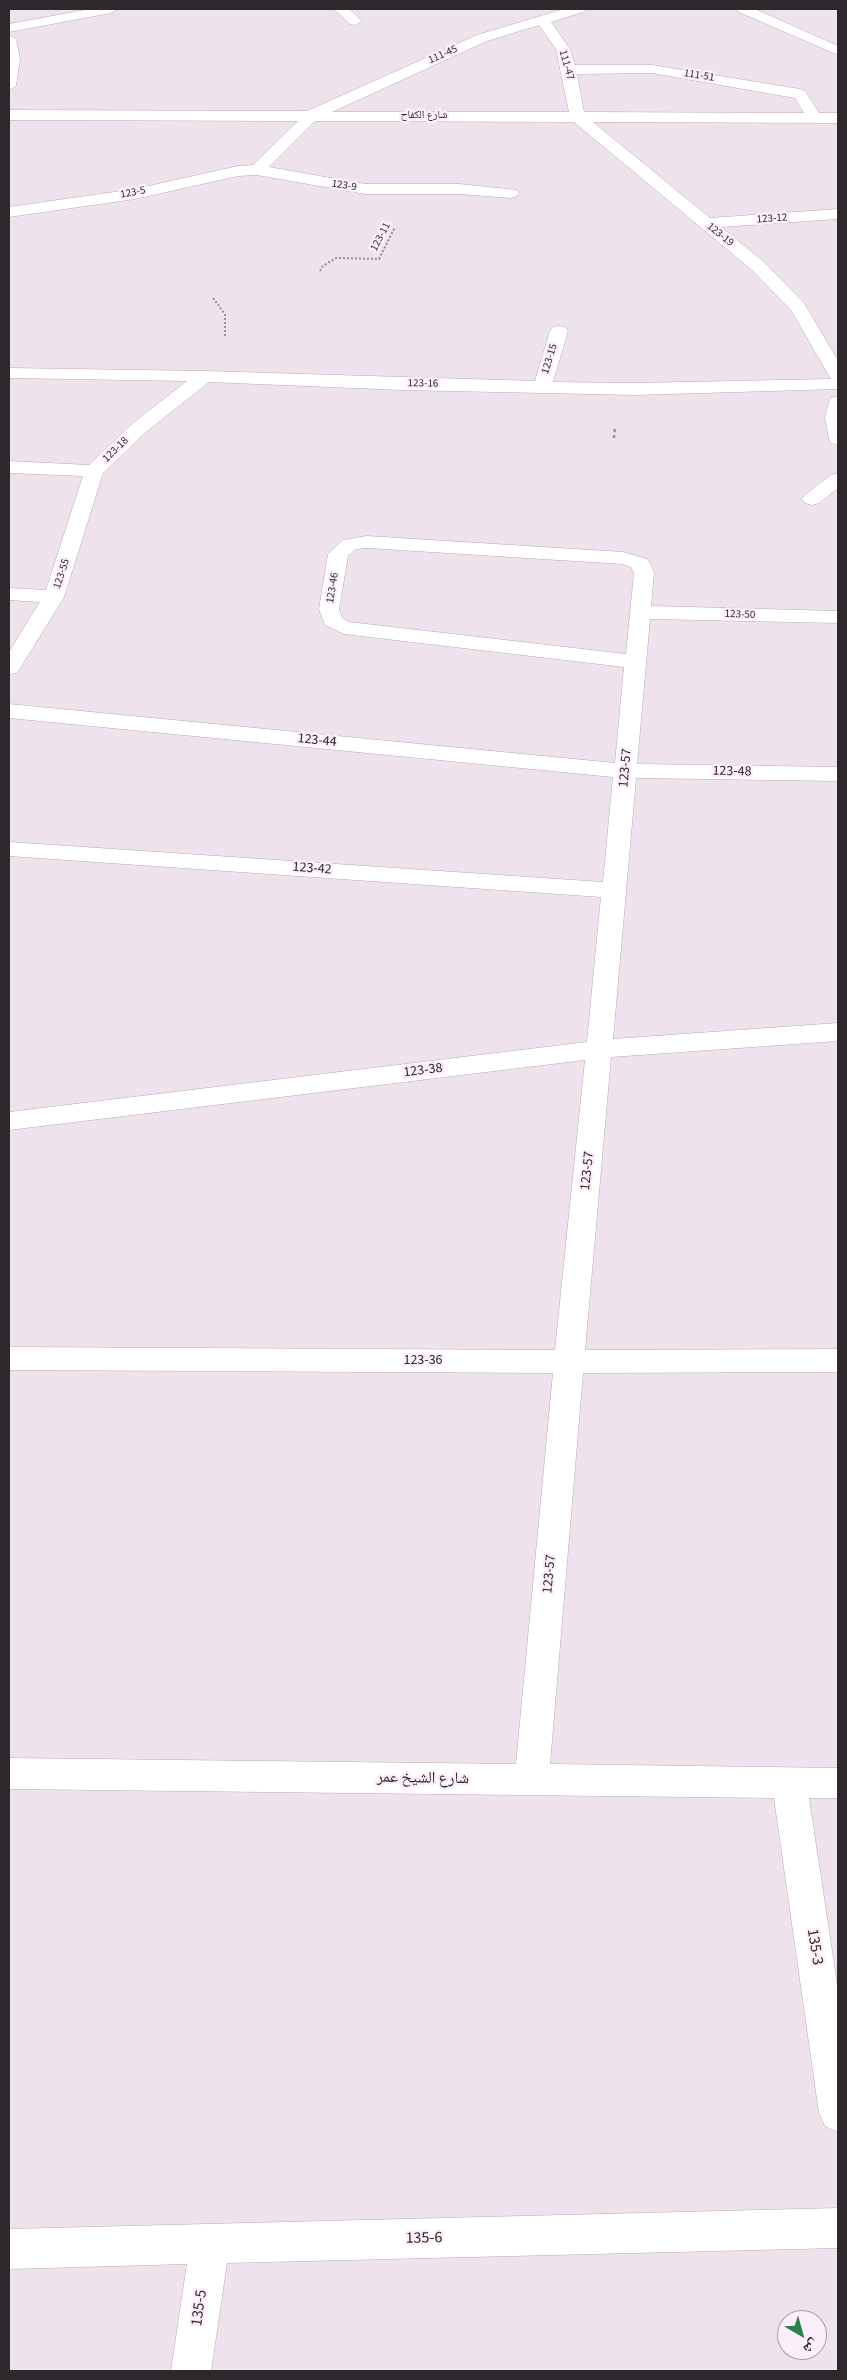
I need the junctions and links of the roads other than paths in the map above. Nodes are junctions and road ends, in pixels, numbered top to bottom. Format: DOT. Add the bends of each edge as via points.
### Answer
graph roads {
  1 [pos="111,9"];
  2 [pos="341,9"];
  3 [pos="578,9"];
  4 [pos="744,9"];
  5 [pos="543,20"];
  6 [pos="355,21"];
  7 [pos="9,28"];
  8 [pos="9,39"];
  9 [pos="838,51"];
  10 [pos="569,70"];
  11 [pos="9,86"];
  12 [pos="9,115"];
  13 [pos="312,115"];
  14 [pos="577,116"];
  15 [pos="814,118"];
  16 [pos="838,118"];
  17 [pos="257,170"];
  18 [pos="510,192"];
  19 [pos="9,212"];
  20 [pos="838,214"];
  21 [pos="705,223"];
  22 [pos="558,330"];
  23 [pos="9,373"];
  24 [pos="205,376"];
  25 [pos="838,376"];
  26 [pos="838,384"];
  27 [pos="542,387"];
  28 [pos="838,402"];
  29 [pos="838,439"];
  30 [pos="9,467"];
  31 [pos="94,471"];
  32 [pos="838,479"];
  33 [pos="812,499"];
  34 [pos="640,563"];
  35 [pos="9,594"];
  36 [pos="54,597"];
  37 [pos="641,612"];
  38 [pos="838,617"];
  39 [pos="636,662"];
  40 [pos="9,668"];
  41 [pos="9,711"];
  42 [pos="625,771"];
  43 [pos="838,774"];
  44 [pos="9,849"];
  45 [pos="614,890"];
  46 [pos="838,1032"];
  47 [pos="599,1049"];
  48 [pos="9,1121"];
  49 [pos="9,1359"];
  50 [pos="838,1361"];
  51 [pos="569,1362"];
  52 [pos="9,1774"];
  53 [pos="532,1780"];
  54 [pos="789,1782"];
  55 [pos="838,1783"];
  56 [pos="838,2113"];
  57 [pos="838,2228"];
  58 [pos="210,2244"];
  59 [pos="9,2249"];
  60 [pos="191,2371"];
  1 -- 7 [label="street"];
  2 -- 6 [label="street"];
  3 -- 5 [label="street, 111-45"];
  4 -- 9 [label="street"];
  5 -- 10 [label="street, 111-47" via="563,49"];
  5 -- 13 [label="street, 111-45" via="482,38"];
  8 -- 11 [label="street" via="13,59"];
  10 -- 14 [label="street, 111-47"];
  10 -- 15 [label="street, 111-51" via="652,69 791,92 800,94"];
  12 -- 13 [label="street, شارع الكفاح"];
  13 -- 14 [label="street, شارع الكفاح"];
  13 -- 17 [label="street"];
  14 -- 15 [label="street, شارع الكفاح"];
  14 -- 21 [label="street, 123-19"];
  15 -- 16 [label="street, شارع الكفاح"];
  17 -- 18 [label="street, 123-9" via="365,189"];
  17 -- 19 [label="street, 123-5" via="238,171 135,194"];
  20 -- 21 [label="street, 123-12"];
  21 -- 25 [label="street, 123-19" via="758,266 798,307"];
  22 -- 27 [label="street, 123-15"];
  23 -- 24 [label="street, 123-16"];
  24 -- 27 [label="street, 123-16"];
  24 -- 31 [label="street, 123-18" via="138,428"];
  26 -- 27 [label="street, 123-16" via="635,389"];
  28 -- 29 [label="street" via="834,418"];
  30 -- 31 [label="street, 123-18"];
  31 -- 36 [label="street, 123-55"];
  32 -- 33 [label="street"];
  34 -- 37 [label="street, 123-57" via="644,573"];
  34 -- 39 [label="street, 123-46" via="623,558 367,542 350,544 338,554 329,609 332,621 344,628"];
  35 -- 36 [label="street"];
  36 -- 40 [label="street, 123-55"];
  37 -- 38 [label="street, 123-50"];
  37 -- 39 [label="street, 123-57"];
  39 -- 42 [label="street, 123-57"];
  41 -- 42 [label="street, 123-44"];
  42 -- 43 [label="street, 123-48"];
  42 -- 45 [label="street, 123-57"];
  44 -- 45 [label="street, 123-42"];
  45 -- 47 [label="street, 123-57"];
  46 -- 47 [label="street, 123-38"];
  47 -- 48 [label="street, 123-38"];
  47 -- 51 [label="street, 123-57"];
  49 -- 51 [label="street, 123-36"];
  50 -- 51 [label="street, 123-36"];
  51 -- 53 [label="street, 123-57"];
  52 -- 53 [label="street, شارع الشيخ عمر"];
  53 -- 54 [label="street, شارع الشيخ عمر"];
  54 -- 55 [label="street, شارع الشيخ عمر"];
  54 -- 56 [label="street, 135-3"];
  57 -- 58 [label="street, 135-6"];
  58 -- 59 [label="street, 135-6"];
  58 -- 60 [label="street, 135-5"];
}
